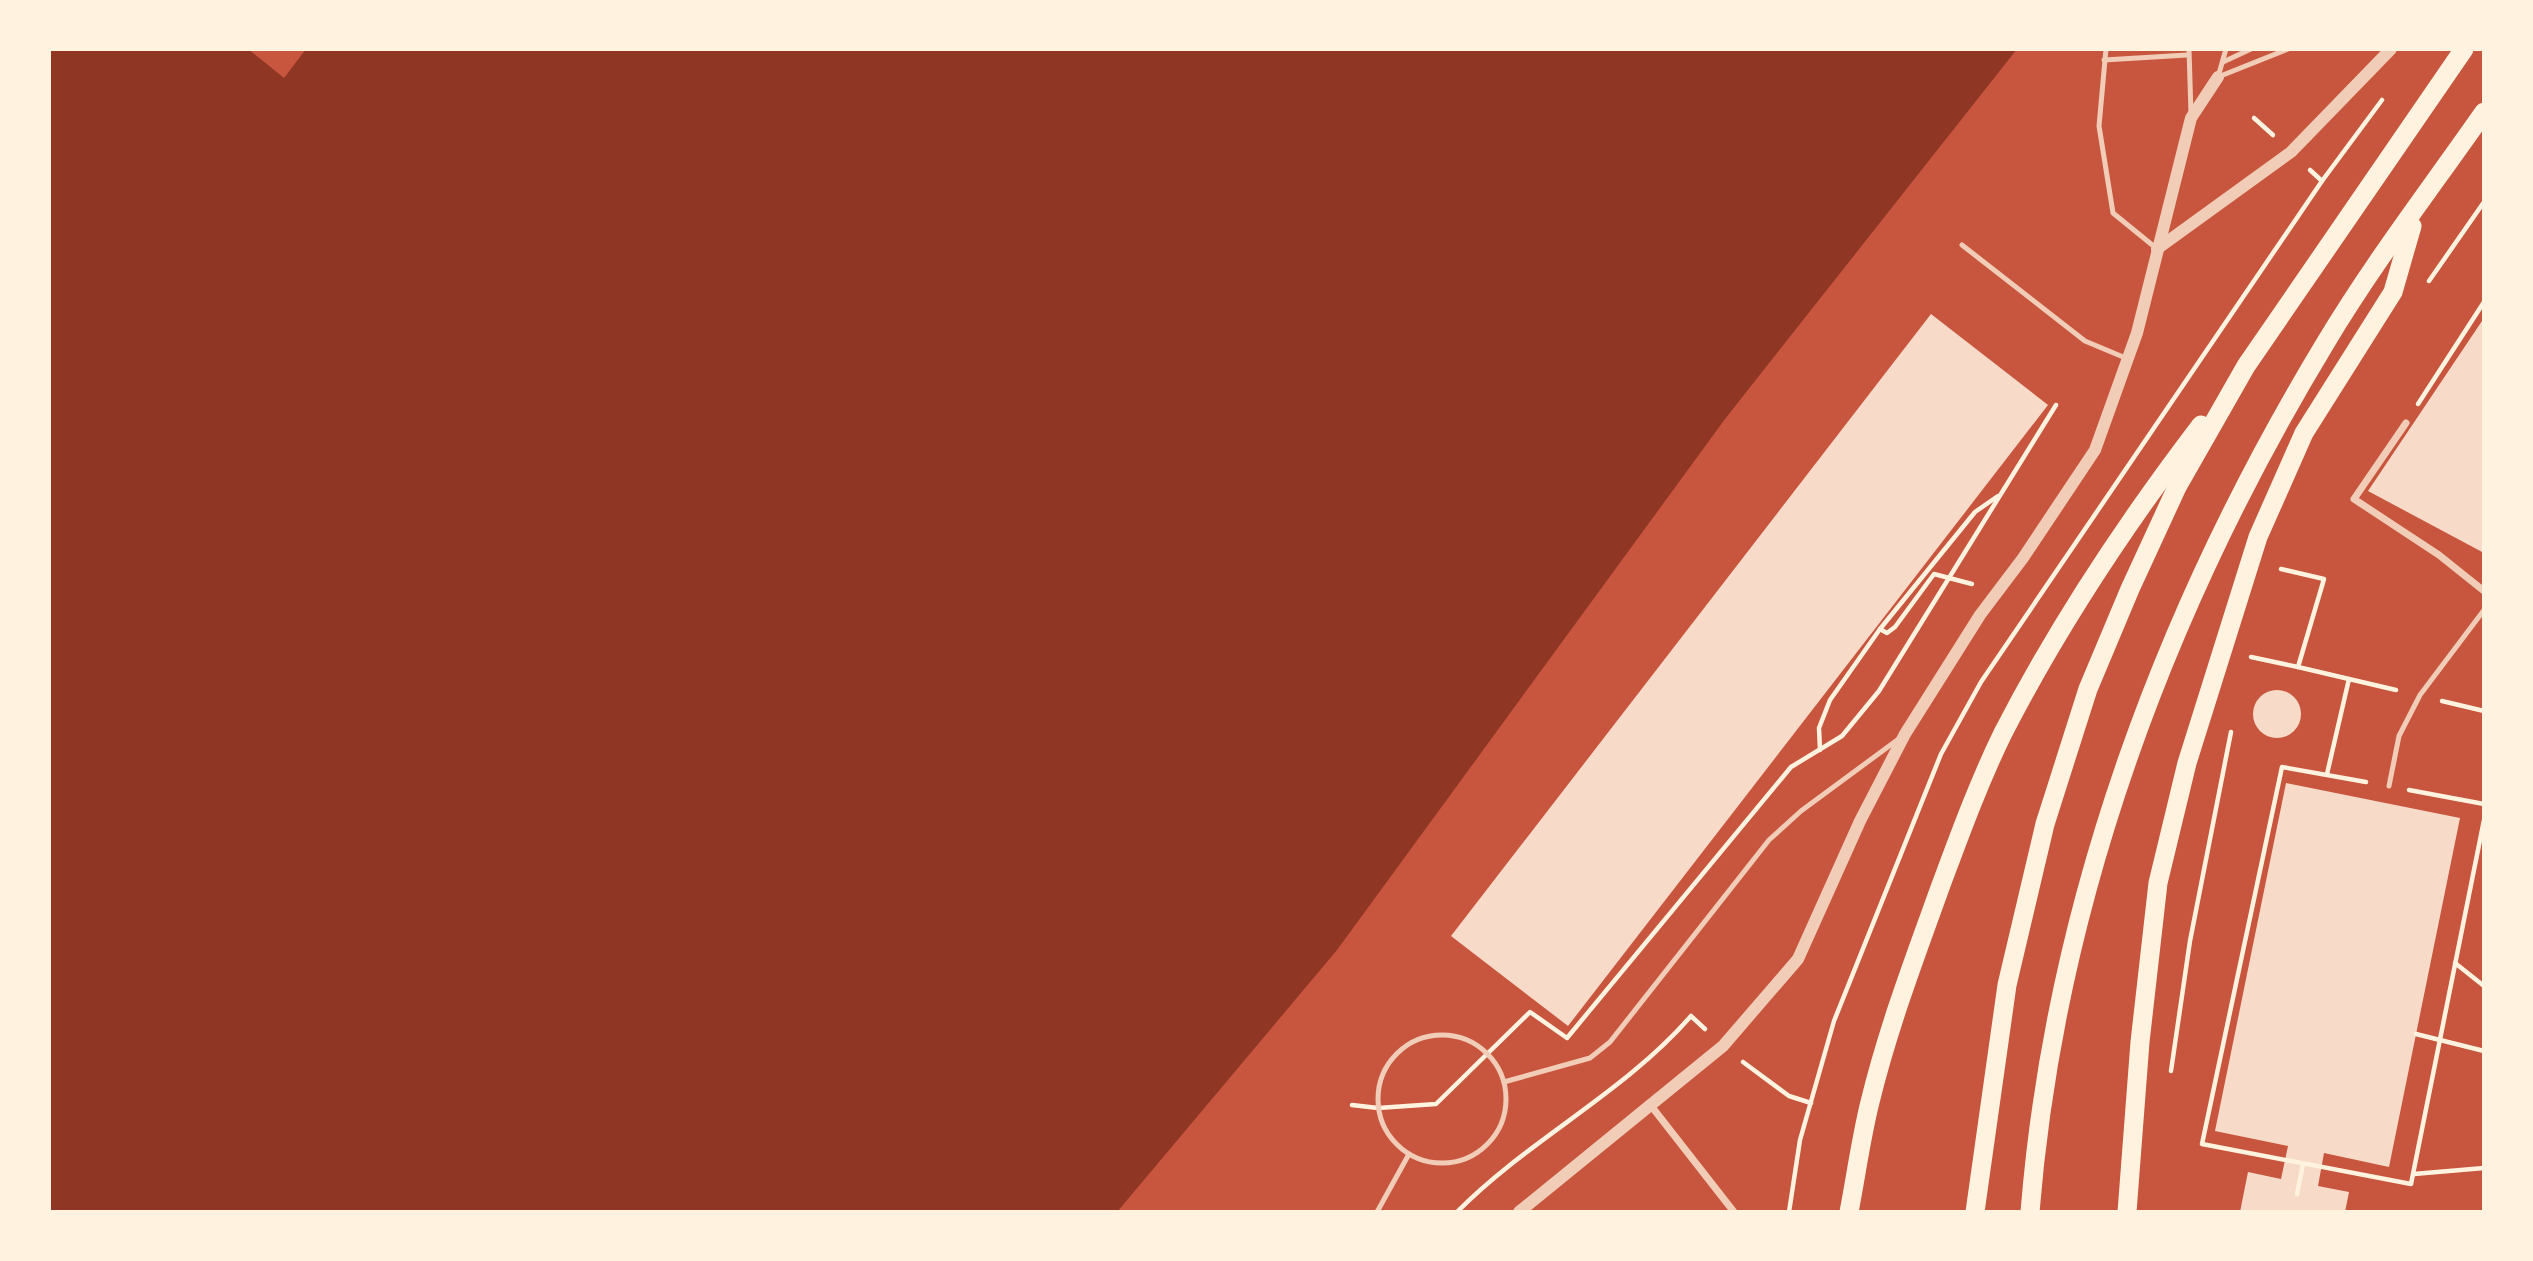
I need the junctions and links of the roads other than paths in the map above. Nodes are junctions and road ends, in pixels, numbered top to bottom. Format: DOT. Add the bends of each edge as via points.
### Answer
graph roads {
  1 [pos="2106,49"];
  2 [pos="2225,49"];
  3 [pos="2251,49"];
  4 [pos="2288,49"];
  5 [pos="2391,49"];
  6 [pos="2464,49"];
  7 [pos="2188,52"];
  8 [pos="2104,60"];
  9 [pos="2223,62"];
  10 [pos="2218,77"];
  11 [pos="2484,112"];
  12 [pos="2191,118"];
  13 [pos="2417,208"];
  14 [pos="1962,245"];
  15 [pos="2157,249"];
  16 [pos="2128,359"];
  17 [pos="2246,366"];
  18 [pos="2406,423"];
  19 [pos="2484,591"];
  20 [pos="2484,610"];
  21 [pos="1905,734"];
  22 [pos="2389,786"];
  23 [pos="1504,1082"];
  24 [pos="1652,1107"];
  25 [pos="1409,1154"];
  26 [pos="1377,1212"];
  27 [pos="1519,1212"];
  28 [pos="1734,1212"];
  29 [pos="1849,1212"];
  30 [pos="1975,1212"];
  31 [pos="2029,1212"];
  32 [pos="2127,1212"];
  1 -- 8 [label="lane"];
  2 -- 9 [label="lane"];
  3 -- 9 [label="lane"];
  4 -- 10 [label="lane"];
  5 -- 15 [label="street" via="2291,152"];
  6 -- 17 [label="highway"];
  7 -- 8 [label="lane"];
  7 -- 12 [label="lane"];
  8 -- 15 [label="lane" via="2099,126 2113,213"];
  9 -- 10 [label="lane"];
  10 -- 12 [label="street"];
  11 -- 13 [label="highway"];
  12 -- 15 [label="street"];
  13 -- 31 [label="highway" via="2327,341 2226,521 2147,703 2099,842 2059,999"];
  13 -- 32 [label="highway" via="2393,292 2304,433 2258,537 2187,763 2158,883"];
  14 -- 16 [label="lane" via="2085,341"];
  15 -- 16 [label="street"];
  16 -- 21 [label="street" via="2095,450 1980,615"];
  17 -- 29 [label="highway" via="2139,508 2050,645 2002,735 1902,993 1870,1102"];
  17 -- 30 [label="highway" via="2177,487 2088,689 2049,812 2007,985"];
  18 -- 19 [label="street" via="2354,499"];
  20 -- 22 [label="lane" via="2420,695 2399,736"];
  21 -- 23 [label="lane" via="1769,840 1610,1042 1590,1058"];
  21 -- 24 [label="street" via="1798,959 1723,1046"];
  23 -- 25 [label="lane" via="1506,1104 1501,1125 1489,1143 1451,1163 1429,1162"];
  23 -- 25 [label="lane" via="1488,1053 1474,1042 1457,1036 1422,1037 1406,1045 1383,1073 1378,1108 1394,1142"];
  24 -- 27 [label="street"];
  24 -- 28 [label="street"];
  25 -- 26 [label="lane"];
}
